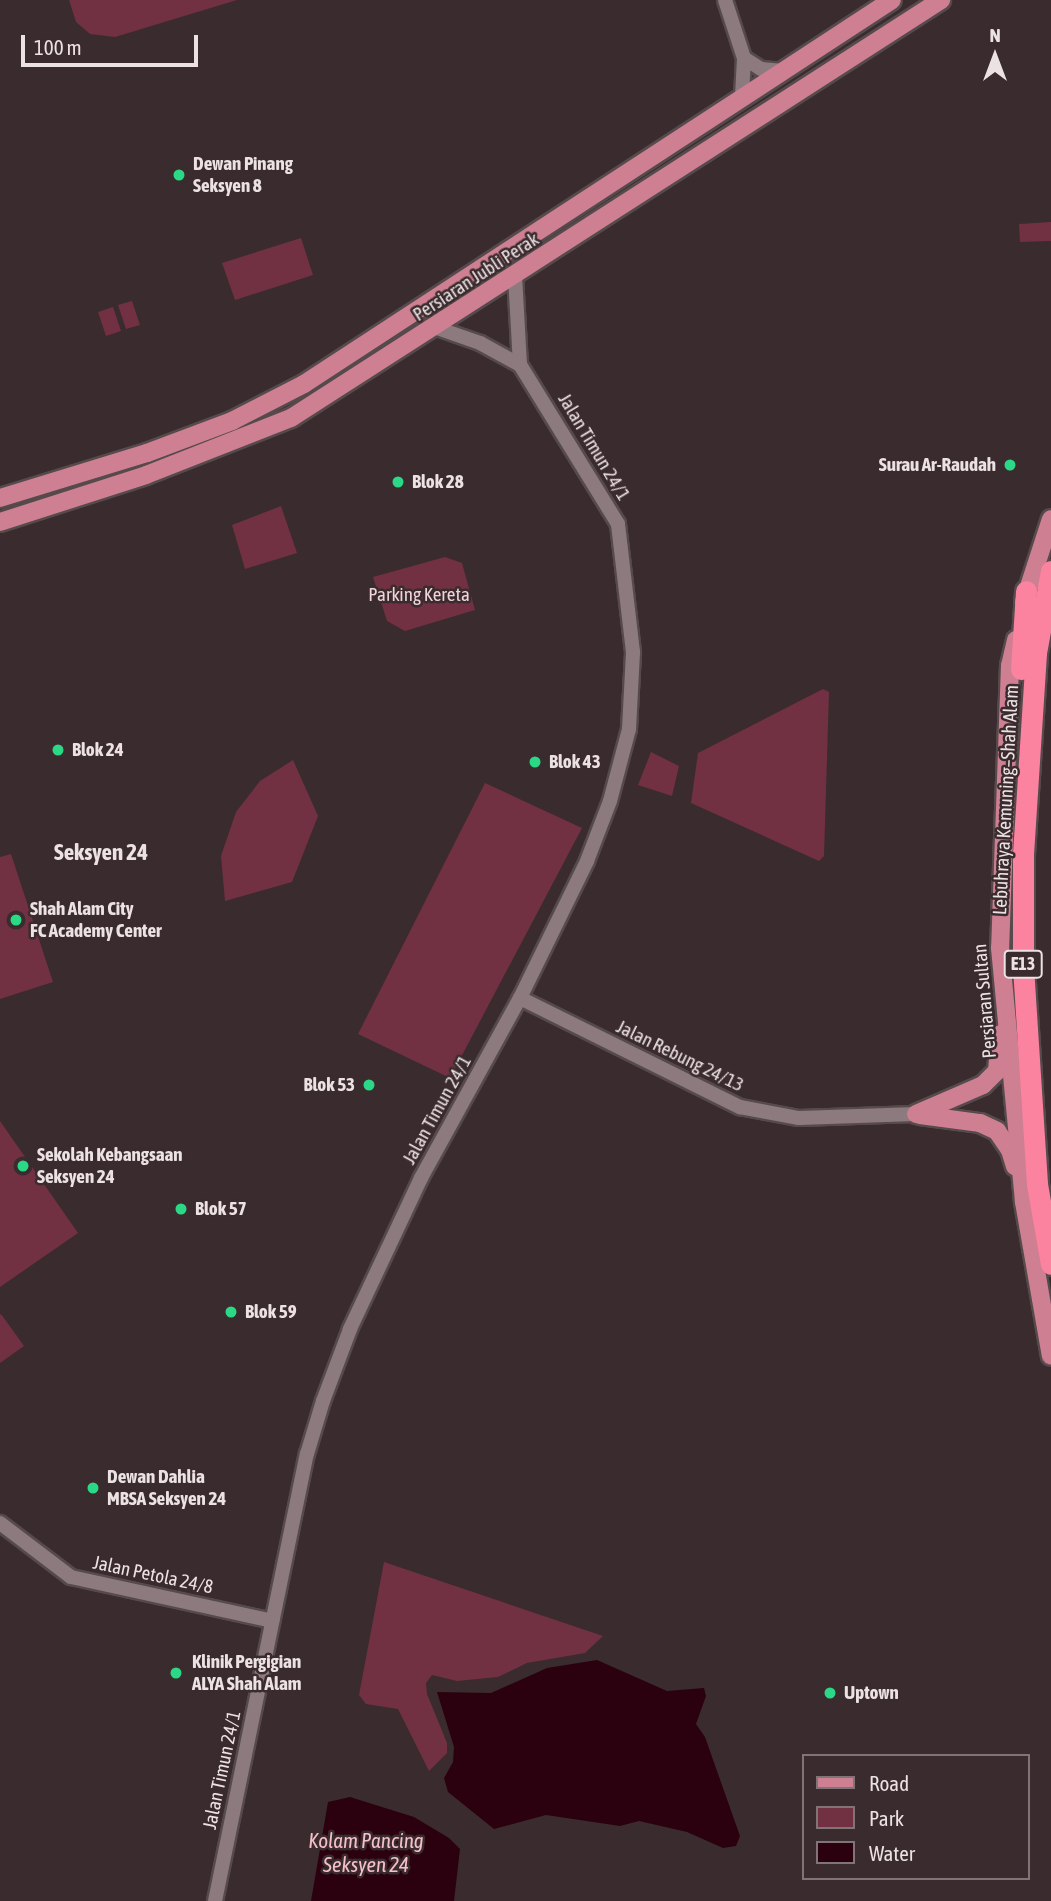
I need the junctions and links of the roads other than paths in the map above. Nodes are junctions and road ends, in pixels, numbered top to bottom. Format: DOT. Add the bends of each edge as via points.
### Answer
graph roads {
  1 [pos="725,0"];
  2 [pos="892,0"];
  3 [pos="941,0"];
  4 [pos="744,58"];
  5 [pos="784,71"];
  6 [pos="742,97"];
  7 [pos="514,276"];
  8 [pos="437,328"];
  9 [pos="520,365"];
  10 [pos="0,498"];
  11 [pos="1051,519"];
  12 [pos="0,522"];
  13 [pos="1051,571"];
  14 [pos="1026,591"];
  15 [pos="1023,853"];
  16 [pos="520,998"];
  17 [pos="1003,1001"];
  18 [pos="916,1114"];
  19 [pos="1024,1202"];
  20 [pos="1051,1264"];
  21 [pos="1051,1356"];
  22 [pos="0,1523"];
  23 [pos="272,1621"];
  24 [pos="215,1901"];
  1 -- 4 [label="street"];
  2 -- 5 [label="main road, Persiaran Jubli Perak"];
  3 -- 7 [label="main road, Persiaran Jubli Perak"];
  4 -- 5 [label="street" via="761,69"];
  4 -- 6 [label="street"];
  5 -- 6 [label="main road, Persiaran Jubli Perak"];
  6 -- 10 [label="main road, Persiaran Jubli Perak" via="366,345 270,402 147,453"];
  7 -- 8 [label="main road, Persiaran Jubli Perak"];
  7 -- 9 [label="street"];
  8 -- 9 [label="street" via="480,343"];
  8 -- 12 [label="main road, Persiaran Jubli Perak" via="291,418 146,475"];
  9 -- 16 [label="street, Jalan Timun 24/1" via="618,524 633,652 629,729 610,801 587,861"];
  11 -- 14 [label="main road, Persiaran Sultan"];
  13 -- 15 [label="highway, Lebuhraya Kemuning–Shah Alam / E13" via="1036,653"];
  14 -- 15 [label="highway" via="1020,742"];
  14 -- 17 [label="main road, Persiaran Sultan" via="1010,665 1000,948"];
  15 -- 20 [label="highway, Lebuhraya Kemuning–Shah Alam / E13" via="1028,1076 1037,1185"];
  16 -- 18 [label="street, Jalan Rebung 24/13" via="740,1107 799,1118"];
  16 -- 23 [label="street, Jalan Timun 24/1" via="421,1178 350,1329 307,1454"];
  17 -- 18 [label="main road" via="997,1071 961,1097"];
  17 -- 19 [label="main road, Persiaran Sultan"];
  18 -- 19 [label="main road" via="980,1123 997,1131 1010,1150"];
  19 -- 21 [label="main road, Persiaran Sultan"];
  22 -- 23 [label="street, Jalan Petola 24/8" via="71,1577"];
  23 -- 24 [label="street, Jalan Timun 24/1"];
}
